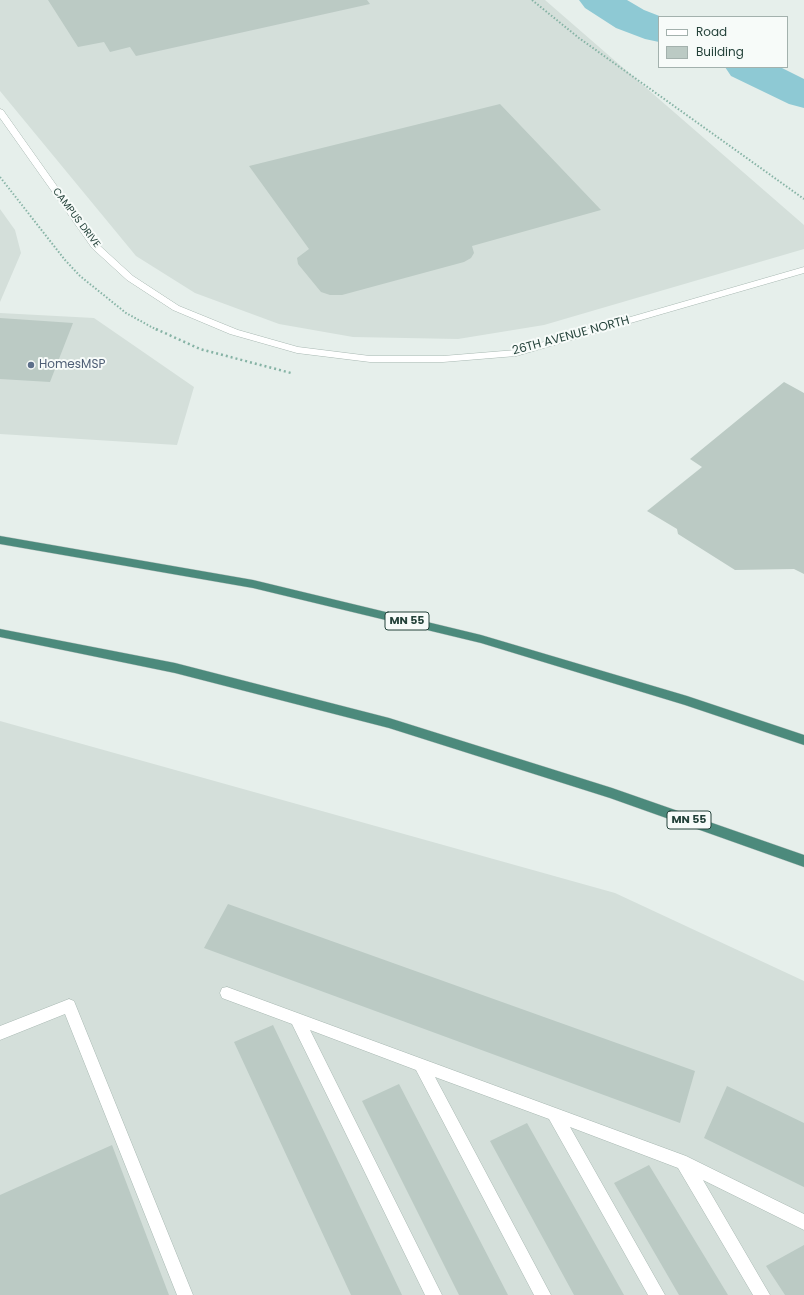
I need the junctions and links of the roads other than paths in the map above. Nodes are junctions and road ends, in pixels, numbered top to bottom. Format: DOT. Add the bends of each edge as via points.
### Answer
graph roads {
  1 [pos="0,112"];
  2 [pos="804,270"];
  3 [pos="261,340"];
  4 [pos="0,540"];
  5 [pos="0,633"];
  6 [pos="804,740"];
  7 [pos="804,861"];
  8 [pos="227,993"];
  9 [pos="296,1019"];
  10 [pos="0,1033"];
  11 [pos="421,1065"];
  12 [pos="554,1114"];
  13 [pos="684,1163"];
  14 [pos="804,1222"];
  15 [pos="185,1295"];
  16 [pos="434,1295"];
  17 [pos="543,1295"];
  18 [pos="657,1295"];
  19 [pos="762,1295"];
  1 -- 3 [label="street, CAMPUS DRIVE" via="95,246 130,278 176,308 234,332"];
  2 -- 3 [label="street, 26TH AVENUE NORTH" via="516,353 443,359 370,359 297,350"];
  4 -- 6 [label="highway, MN 55" via="253,584 481,639 687,701"];
  5 -- 7 [label="highway, MN 55" via="175,668 389,723 612,793"];
  8 -- 9 [label="street"];
  9 -- 11 [label="street"];
  9 -- 16 [label="street"];
  10 -- 15 [label="street" via="69,1006"];
  11 -- 12 [label="street"];
  11 -- 17 [label="street"];
  12 -- 13 [label="street"];
  12 -- 18 [label="street"];
  13 -- 14 [label="street"];
  13 -- 19 [label="street"];
}
